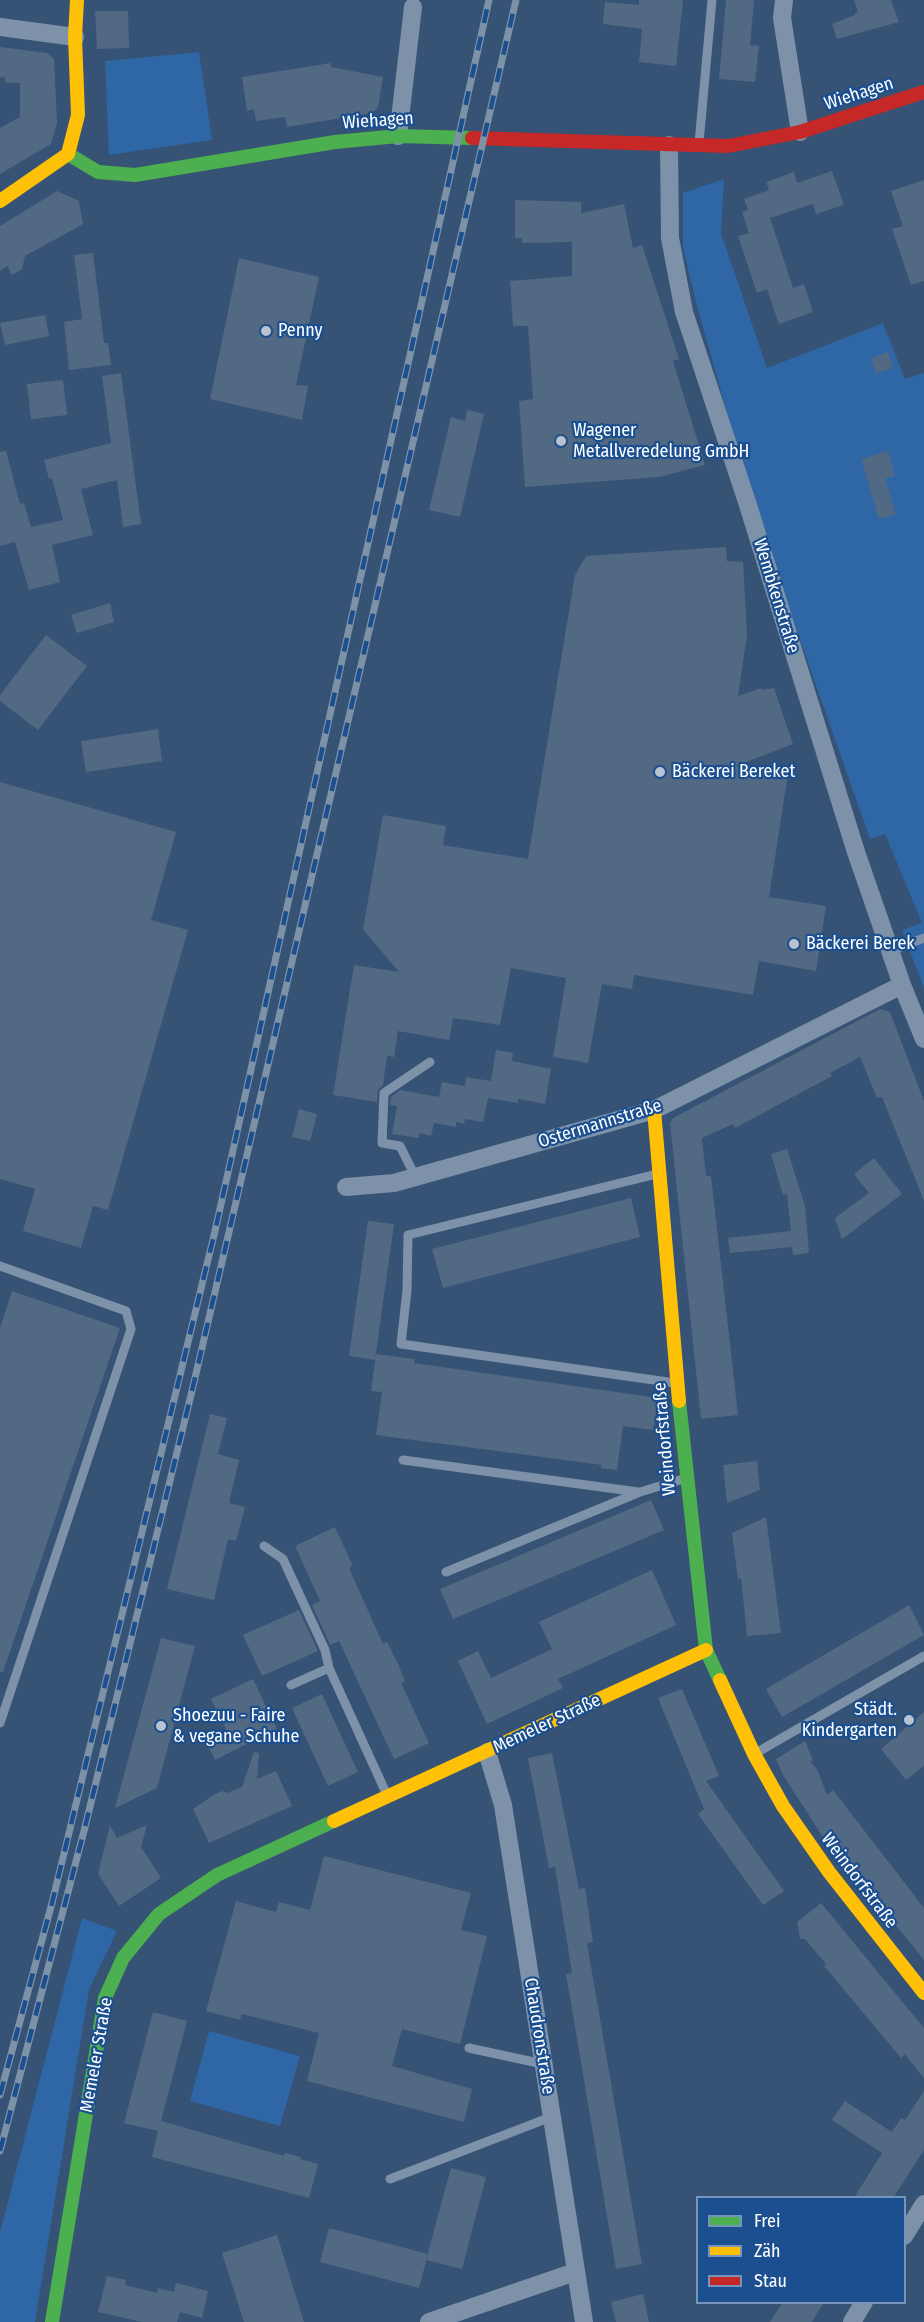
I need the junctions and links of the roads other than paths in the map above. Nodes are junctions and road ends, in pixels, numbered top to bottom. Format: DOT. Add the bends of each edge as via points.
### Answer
graph roads {
  1 [pos="76,0"];
  2 [pos="712,0"];
  3 [pos="784,0"];
  4 [pos="413,7"];
  5 [pos="0,27"];
  6 [pos="75,37"];
  7 [pos="924,92"];
  8 [pos="800,132"];
  9 [pos="398,136"];
  10 [pos="669,145"];
  11 [pos="699,145"];
  12 [pos="68,154"];
  13 [pos="0,201"];
  14 [pos="924,938"];
  15 [pos="891,951"];
  16 [pos="902,985"];
  17 [pos="924,1039"];
  18 [pos="430,1062"];
  19 [pos="654,1110"];
  20 [pos="657,1174"];
  21 [pos="415,1176"];
  22 [pos="346,1186"];
  23 [pos="0,1266"];
  24 [pos="678,1383"];
  25 [pos="403,1460"];
  26 [pos="685,1478"];
  27 [pos="640,1492"];
  28 [pos="264,1546"];
  29 [pos="446,1572"];
  30 [pos="706,1650"];
  31 [pos="924,1656"];
  32 [pos="329,1668"];
  33 [pos="291,1684"];
  34 [pos="0,1723"];
  35 [pos="487,1752"];
  36 [pos="754,1754"];
  37 [pos="387,1795"];
  38 [pos="924,1993"];
  39 [pos="469,2048"];
  40 [pos="543,2064"];
  41 [pos="551,2117"];
  42 [pos="390,2179"];
  43 [pos="924,2204"];
  44 [pos="906,2233"];
  45 [pos="575,2272"];
  46 [pos="863,2304"];
  47 [pos="52,2322"];
  48 [pos="429,2322"];
  49 [pos="584,2322"];
  50 [pos="852,2322"];
  1 -- 6 [label="street"];
  2 -- 11 [label="lane"];
  3 -- 8 [label="street" via="782,18"];
  4 -- 9 [label="street"];
  5 -- 6 [label="street"];
  6 -- 12 [label="street" via="78,115"];
  7 -- 8 [label="street, Wiehagen"];
  8 -- 11 [label="street, Wiehagen" via="728,146"];
  9 -- 10 [label="street, Wiehagen"];
  9 -- 12 [label="street, Wiehagen" via="335,142 135,175 98,172"];
  10 -- 11 [label="street, Wiehagen"];
  10 -- 15 [label="street, Wembkenstraße" via="670,238 684,312"];
  12 -- 13 [label="street"];
  14 -- 15 [label="lane"];
  15 -- 16 [label="street, Wembkenstraße"];
  16 -- 17 [label="street, Wembkenstraße"];
  16 -- 19 [label="street, Ostermannstraße"];
  18 -- 21 [label="lane" via="384,1093 381,1143 400,1146"];
  19 -- 20 [label="street, Weindorfstraße"];
  19 -- 21 [label="street, Ostermannstraße"];
  20 -- 24 [label="street, Weindorfstraße"];
  20 -- 24 [label="lane" via="408,1235 401,1344"];
  21 -- 22 [label="street, Ostermannstraße" via="394,1183"];
  23 -- 34 [label="lane" via="126,1311 131,1329"];
  24 -- 26 [label="street, Weindorfstraße"];
  25 -- 27 [label="lane"];
  26 -- 27 [label="lane"];
  26 -- 30 [label="street, Weindorfstraße"];
  27 -- 29 [label="lane"];
  28 -- 32 [label="lane" via="283,1559 325,1650"];
  30 -- 35 [label="street, Memeler Straße"];
  30 -- 36 [label="street, Weindorfstraße"];
  31 -- 36 [label="lane"];
  32 -- 33 [label="lane"];
  32 -- 37 [label="lane"];
  35 -- 37 [label="street, Memeler Straße"];
  35 -- 40 [label="street, Chaudronstraße" via="503,1805"];
  36 -- 38 [label="street, Weindorfstraße" via="783,1806 829,1872"];
  37 -- 47 [label="street, Memeler Straße" via="217,1875 159,1914 123,1958 105,1998"];
  39 -- 40 [label="lane"];
  40 -- 41 [label="street, Chaudronstraße"];
  41 -- 42 [label="lane"];
  41 -- 45 [label="street, Chaudronstraße"];
  43 -- 44 [label="street"];
  45 -- 48 [label="street"];
  45 -- 49 [label="street, Chaudronstraße"];
  46 -- 50 [label="street"];
}
